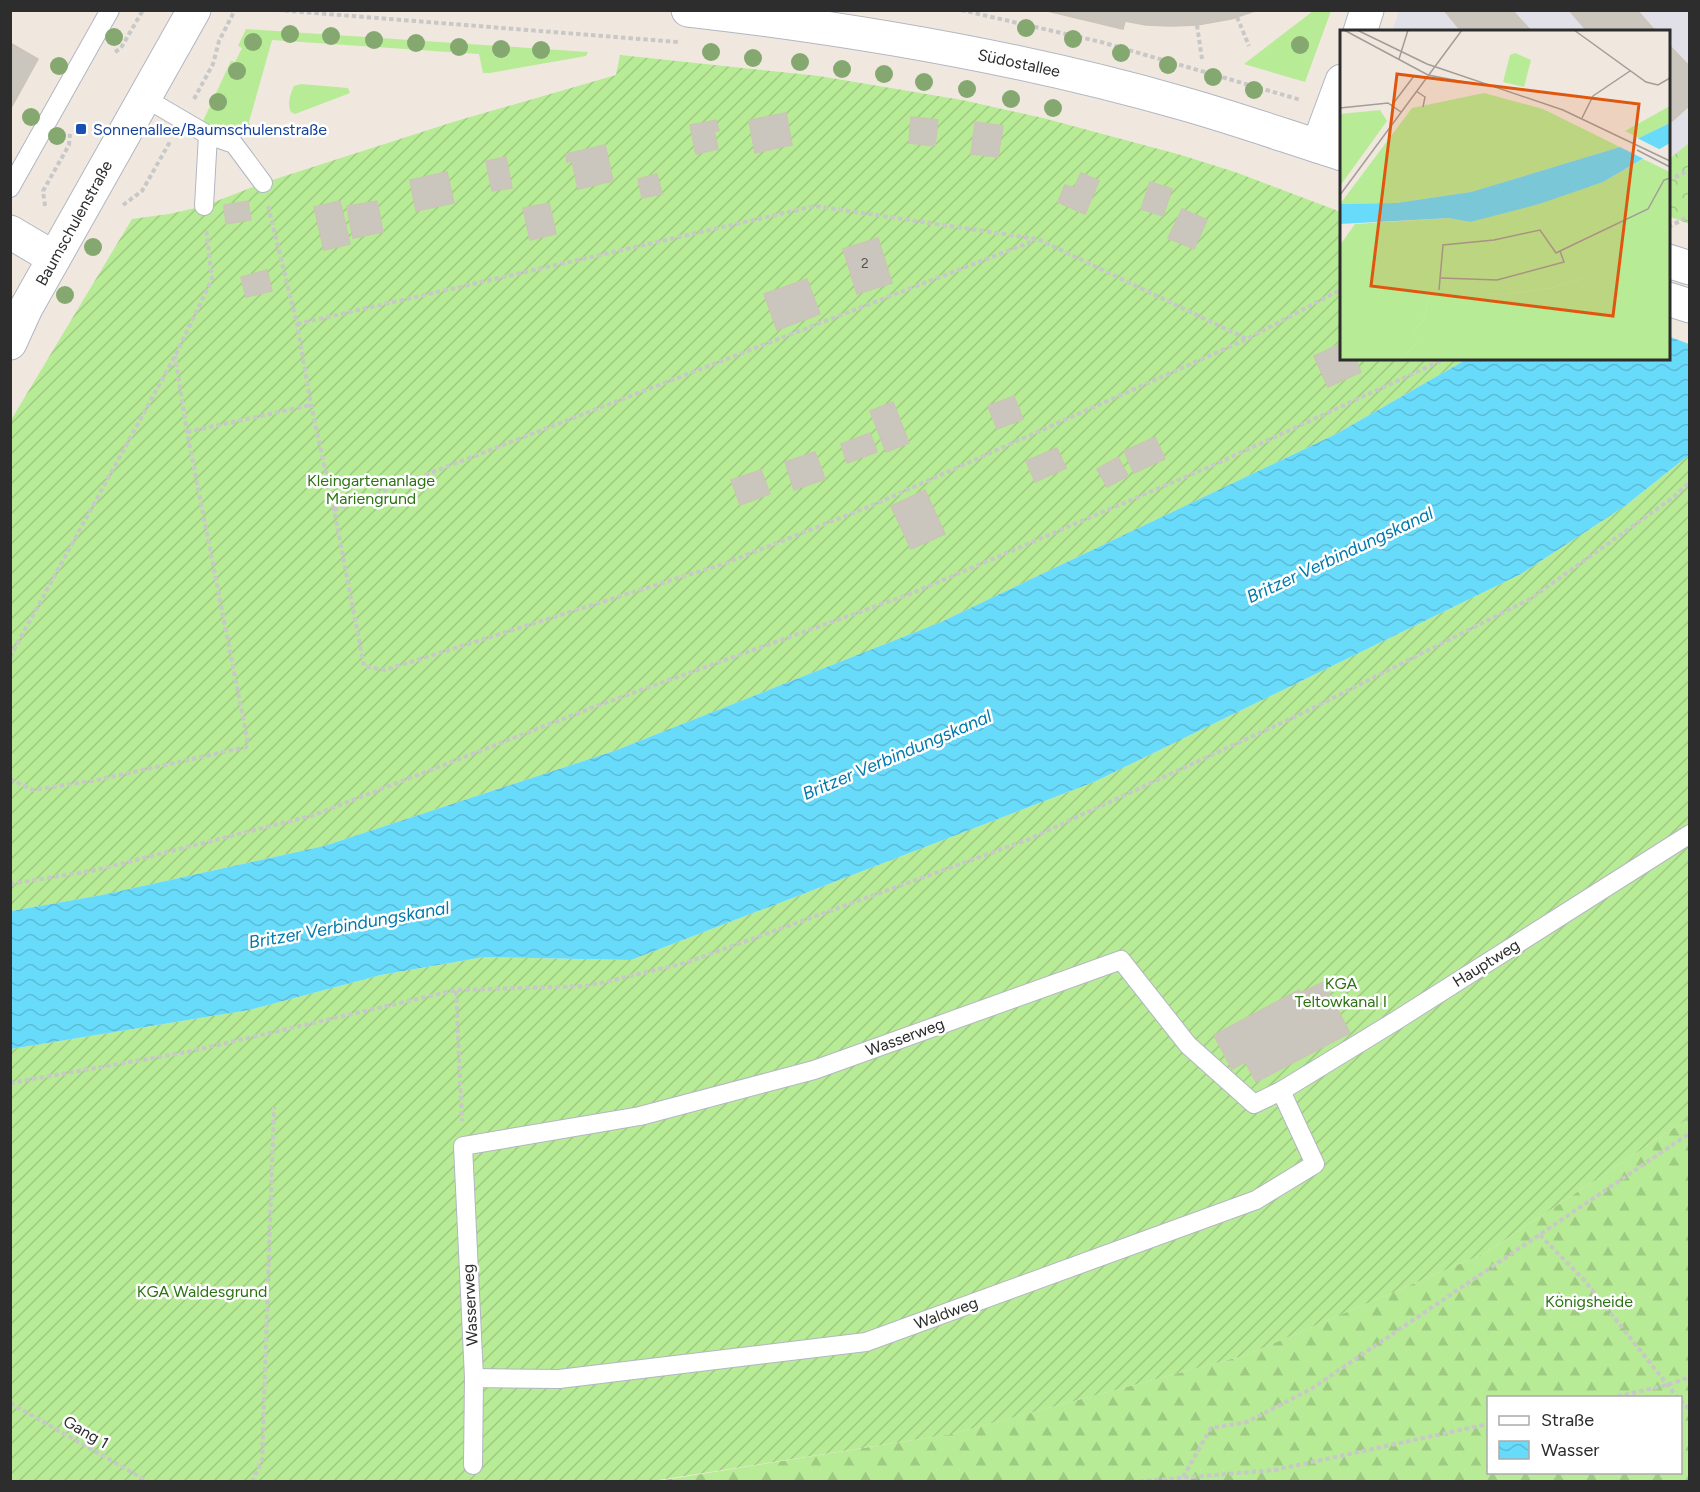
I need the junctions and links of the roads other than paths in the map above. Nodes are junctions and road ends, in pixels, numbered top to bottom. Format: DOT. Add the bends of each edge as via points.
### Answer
graph roads {
  1 [pos="110,10"];
  2 [pos="194,10"];
  3 [pos="1367,10"];
  4 [pos="688,26"];
  5 [pos="1361,30"];
  6 [pos="1340,87"];
  7 [pos="145,98"];
  8 [pos="208,135"];
  9 [pos="1330,150"];
  10 [pos="262,183"];
  11 [pos="10,188"];
  12 [pos="204,206"];
  13 [pos="10,232"];
  14 [pos="54,258"];
  15 [pos="1670,262"];
  16 [pos="1689,268"];
  17 [pos="1670,300"];
  18 [pos="1689,306"];
  19 [pos="10,343"];
  20 [pos="1689,834"];
  21 [pos="1281,1091"];
  22 [pos="474,1378"];
  23 [pos="473,1465"];
  1 -- 11 [label="lane"];
  2 -- 7 [label="main road, Baumschulenstraße"];
  3 -- 5 [label="main road"];
  4 -- 9 [label="main road, Südostallee" via="890,37 1025,64 1182,103"];
  6 -- 9 [label="main road"];
  7 -- 8 [label="lane"];
  7 -- 14 [label="main road, Baumschulenstraße"];
  8 -- 10 [label="lane" via="234,144"];
  8 -- 12 [label="lane"];
  13 -- 14 [label="main road"];
  14 -- 19 [label="main road, Baumschulenstraße"];
  15 -- 16 [label="main road"];
  17 -- 18 [label="main road"];
  20 -- 21 [label="lane, Hauptweg"];
  21 -- 22 [label="lane, Waldweg" via="1315,1164 1256,1200 866,1342 559,1379"];
  21 -- 22 [label="lane, Wasserweg" via="1254,1104 1188,1046 1121,960 814,1070 640,1116 463,1146"];
  22 -- 23 [label="lane, Wasserweg"];
}
